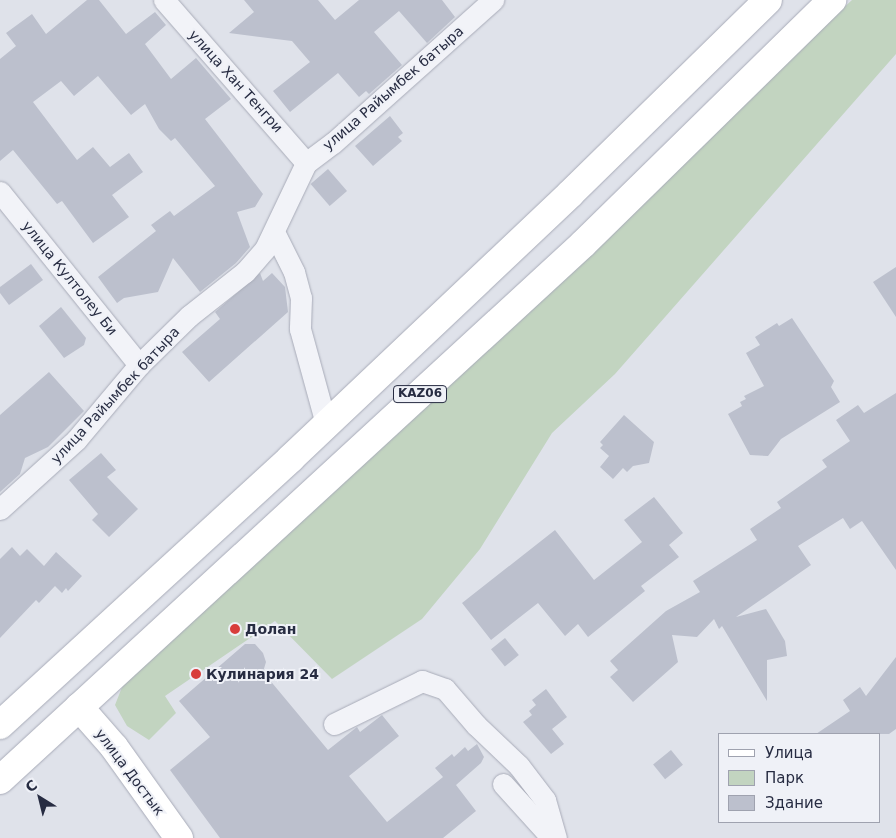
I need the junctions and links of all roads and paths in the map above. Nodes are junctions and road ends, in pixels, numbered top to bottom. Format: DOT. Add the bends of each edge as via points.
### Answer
graph roads {
  1 [pos="164,0"];
  2 [pos="493,0"];
  3 [pos="768,0"];
  4 [pos="832,0"];
  5 [pos="306,163"];
  6 [pos="0,192"];
  7 [pos="274,232"];
  8 [pos="139,365"];
  9 [pos="326,424"];
  10 [pos="0,509"];
  11 [pos="79,707"];
  12 [pos="334,724"];
  13 [pos="0,725"];
  14 [pos="0,780"];
  15 [pos="503,784"];
  16 [pos="179,838"];
  17 [pos="552,838"];
  18 [pos="556,838"];
  1 -- 5 [label="street, улица Хан Тенгри"];
  2 -- 5 [label="street, улица Райымбек батыра"];
  3 -- 9 [label="main road, KАZ06" via="570,194"];
  4 -- 11 [label="main road, KАZ06" via="583,244"];
  5 -- 7 [label="street, улица Райымбек батыра"];
  6 -- 8 [label="street, улица Култолеу Би"];
  7 -- 8 [label="street, улица Райымбек батыра" via="265,249 245,272 189,316"];
  7 -- 9 [label="street" via="294,272 301,298 300,329"];
  8 -- 10 [label="street, улица Райымбек батыра" via="76,440"];
  9 -- 13 [label="main road, KАZ06"];
  11 -- 14 [label="main road, KАZ06"];
  11 -- 16 [label="main road, улица Достык" via="114,747"];
  12 -- 18 [label="street" via="422,681 445,689 476,725 519,766 544,800"];
  15 -- 17 [label="street"];
}
